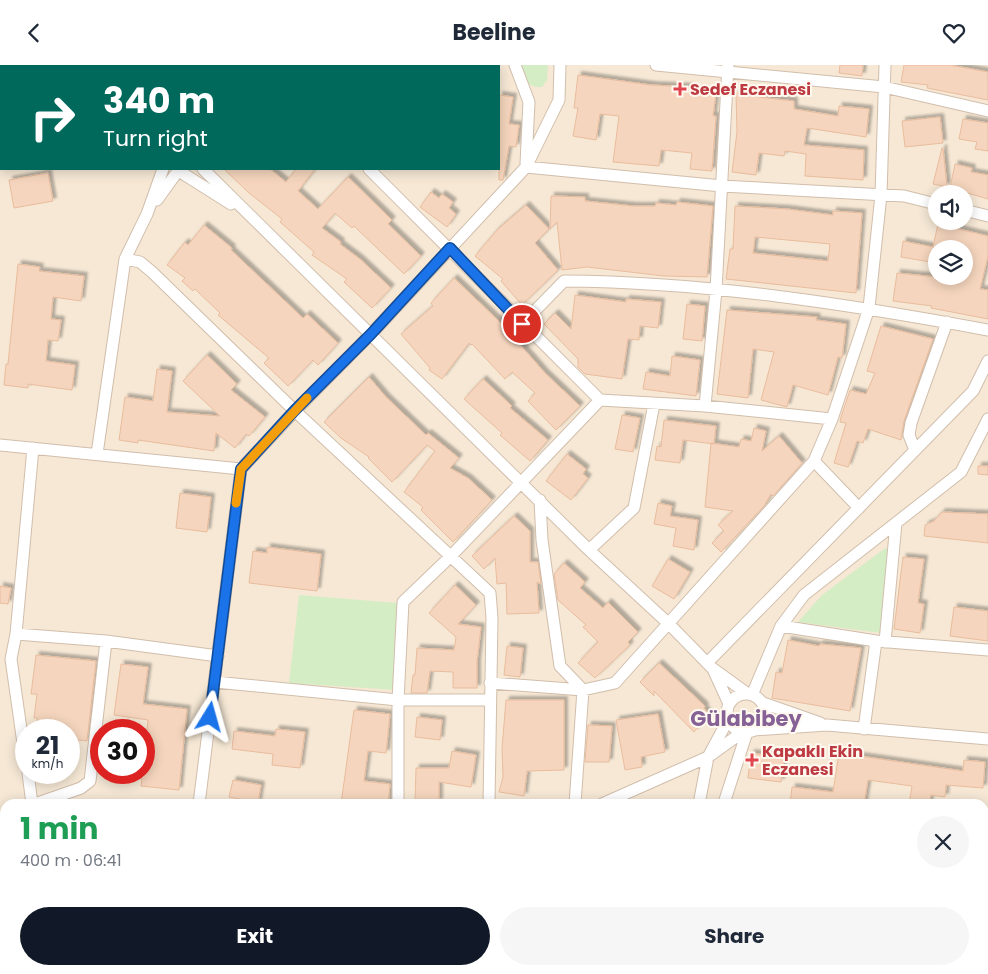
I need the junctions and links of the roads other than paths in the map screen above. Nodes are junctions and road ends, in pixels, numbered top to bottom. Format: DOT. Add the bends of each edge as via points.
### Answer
graph roads {
  1 [pos="515,65"];
  2 [pos="560,65"];
  3 [pos="656,65"];
  4 [pos="885,65"];
  5 [pos="728,68"];
  6 [pos="884,87"];
  7 [pos="988,111"];
  8 [pos="526,167"];
  9 [pos="163,170"];
  10 [pos="204,170"];
  11 [pos="370,170"];
  12 [pos="181,172"];
  13 [pos="722,186"];
  14 [pos="881,195"];
  15 [pos="928,202"];
  16 [pos="973,212"];
  17 [pos="147,214"];
  18 [pos="249,215"];
  19 [pos="988,216"];
  20 [pos="450,248"];
  21 [pos="125,259"];
  22 [pos="716,290"];
  23 [pos="870,308"];
  24 [pos="947,322"];
  25 [pos="522,324"];
  26 [pos="988,330"];
  27 [pos="371,334"];
  28 [pos="988,361"];
  29 [pos="600,400"];
  30 [pos="654,404"];
  31 [pos="705,406"];
  32 [pos="294,411"];
  33 [pos="832,419"];
  34 [pos="988,419"];
  35 [pos="976,443"];
  36 [pos="0,445"];
  37 [pos="988,446"];
  38 [pos="33,449"];
  39 [pos="915,450"];
  40 [pos="97,454"];
  41 [pos="814,461"];
  42 [pos="241,469"];
  43 [pos="522,483"];
  44 [pos="540,500"];
  45 [pos="859,508"];
  46 [pos="896,523"];
  47 [pos="589,550"];
  48 [pos="451,557"];
  49 [pos="669,624"];
  50 [pos="781,626"];
  51 [pos="16,634"];
  52 [pos="106,641"];
  53 [pos="881,641"];
  54 [pos="988,650"];
  55 [pos="218,656"];
  56 [pos="5,660"];
  57 [pos="710,665"];
  58 [pos="215,682"];
  59 [pos="490,683"];
  60 [pos="583,690"];
  61 [pos="750,694"];
  62 [pos="398,700"];
  63 [pos="490,700"];
  64 [pos="763,703"];
  65 [pos="729,704"];
  66 [pos="17,719"];
  67 [pos="728,720"];
  68 [pos="827,725"];
  69 [pos="864,729"];
  70 [pos="749,731"];
  71 [pos="988,739"];
  72 [pos="708,757"];
  73 [pos="30,784"];
  74 [pos="33,799"];
  75 [pos="49,799"];
  76 [pos="200,799"];
  77 [pos="398,799"];
  78 [pos="489,799"];
  79 [pos="575,799"];
  80 [pos="613,799"];
  81 [pos="700,799"];
  82 [pos="726,799"];
  1 -- 8 [label="street" via="529,102"];
  2 -- 8 [label="street" via="560,100"];
  3 -- 5 [label="street"];
  4 -- 6 [label="street"];
  5 -- 6 [label="street"];
  5 -- 13 [label="street"];
  6 -- 7 [label="street"];
  6 -- 14 [label="street"];
  8 -- 13 [label="street"];
  8 -- 20 [label="street"];
  9 -- 17 [label="street"];
  10 -- 18 [label="street"];
  11 -- 20 [label="street"];
  12 -- 17 [label="street"];
  12 -- 18 [label="street"];
  13 -- 14 [label="street"];
  13 -- 22 [label="street"];
  14 -- 15 [label="street"];
  14 -- 23 [label="street"];
  16 -- 19 [label="street"];
  17 -- 21 [label="street"];
  18 -- 27 [label="street"];
  20 -- 25 [label="street"];
  20 -- 27 [label="street"];
  21 -- 32 [label="street" via="140,262 152,272"];
  21 -- 40 [label="street"];
  22 -- 23 [label="street"];
  22 -- 25 [label="street" via="611,281 564,281"];
  22 -- 31 [label="street"];
  23 -- 24 [label="street"];
  23 -- 33 [label="street"];
  24 -- 26 [label="street"];
  24 -- 39 [label="street" via="910,423"];
  25 -- 29 [label="street"];
  27 -- 32 [label="street"];
  27 -- 43 [label="street"];
  28 -- 39 [label="street" via="973,391"];
  29 -- 30 [label="street"];
  29 -- 43 [label="street"];
  30 -- 31 [label="street"];
  30 -- 47 [label="street" via="634,508"];
  31 -- 33 [label="street"];
  32 -- 42 [label="street"];
  32 -- 48 [label="street"];
  33 -- 41 [label="street"];
  34 -- 35 [label="street"];
  35 -- 37 [label="street"];
  35 -- 46 [label="street" via="961,473"];
  36 -- 38 [label="street"];
  38 -- 40 [label="street"];
  38 -- 51 [label="street"];
  39 -- 45 [label="street"];
  40 -- 42 [label="street"];
  41 -- 45 [label="street"];
  41 -- 49 [label="street"];
  42 -- 55 [label="street"];
  43 -- 44 [label="street"];
  43 -- 48 [label="street"];
  44 -- 47 [label="street"];
  44 -- 60 [label="street" via="542,540 560,666"];
  45 -- 57 [label="street"];
  46 -- 50 [label="street" via="804,595"];
  46 -- 53 [label="street"];
  47 -- 49 [label="street"];
  48 -- 59 [label="street" via="490,593"];
  48 -- 62 [label="street" via="403,602"];
  49 -- 57 [label="street"];
  49 -- 60 [label="street" via="615,683"];
  50 -- 53 [label="street"];
  50 -- 61 [label="street"];
  51 -- 52 [label="street"];
  51 -- 56 [label="street"];
  52 -- 55 [label="street"];
  52 -- 75 [label="street" via="90,781 81,788"];
  53 -- 54 [label="street"];
  53 -- 69 [label="street"];
  55 -- 58 [label="street"];
  56 -- 66 [label="street"];
  57 -- 61 [label="street"];
  57 -- 65 [label="street"];
  58 -- 62 [label="street"];
  58 -- 76 [label="street"];
  59 -- 60 [label="street"];
  59 -- 63 [label="street"];
  60 -- 79 [label="street"];
  61 -- 64 [label="street"];
  61 -- 65 [label="street" via="741,694"];
  62 -- 63 [label="street"];
  62 -- 77 [label="street"];
  63 -- 78 [label="street"];
  64 -- 68 [label="street"];
  64 -- 70 [label="street" via="764,719"];
  65 -- 67 [label="street"];
  67 -- 70 [label="street" via="732,726"];
  67 -- 72 [label="street"];
  68 -- 69 [label="street"];
  68 -- 70 [label="street"];
  69 -- 71 [label="street"];
  70 -- 72 [label="street"];
  70 -- 82 [label="street"];
  72 -- 80 [label="street"];
  72 -- 81 [label="street"];
  73 -- 74 [label="street"];
}
